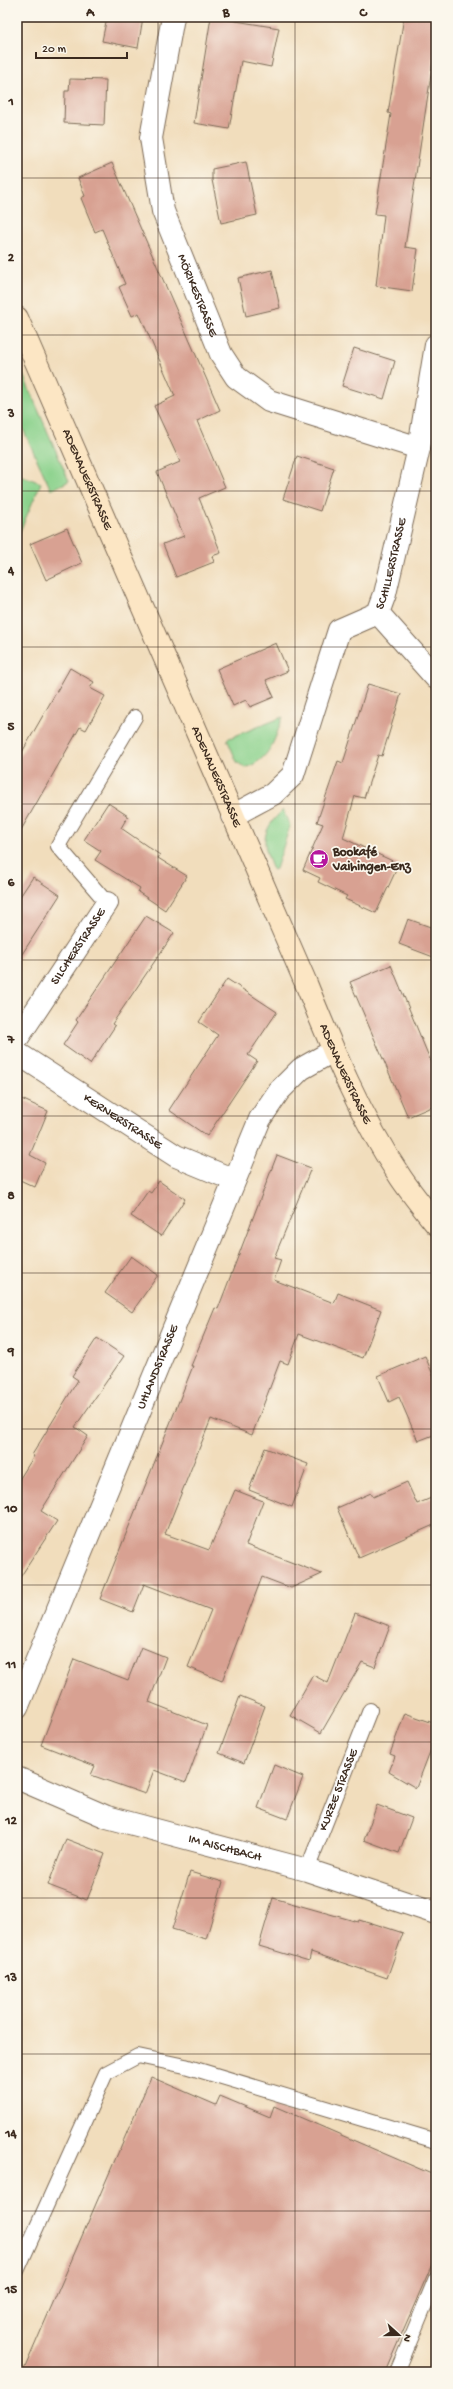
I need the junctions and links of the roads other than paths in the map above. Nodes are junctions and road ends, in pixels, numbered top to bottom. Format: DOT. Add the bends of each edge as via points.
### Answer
graph roads {
  1 [pos="173,17"];
  2 [pos="17,318"];
  3 [pos="436,345"];
  4 [pos="419,448"];
  5 [pos="378,613"];
  6 [pos="436,678"];
  7 [pos="134,717"];
  8 [pos="232,816"];
  9 [pos="108,903"];
  10 [pos="17,1039"];
  11 [pos="333,1051"];
  12 [pos="17,1054"];
  13 [pos="234,1180"];
  14 [pos="436,1224"];
  15 [pos="17,1708"];
  16 [pos="370,1710"];
  17 [pos="17,1778"];
  18 [pos="307,1870"];
  19 [pos="436,1913"];
  20 [pos="436,2142"];
  21 [pos="17,2271"];
  22 [pos="436,2278"];
  23 [pos="397,2372"];
  1 -- 4 [label="street, MÖRIKESTRASSE" via="151,138 163,211 221,354 236,377 269,401"];
  2 -- 8 [label="main road, ADENAUERSTRASSE"];
  3 -- 4 [label="street, SCHILLERSTRASSE"];
  4 -- 5 [label="street, SCHILLERSTRASSE" via="385,594"];
  5 -- 6 [label="street"];
  5 -- 8 [label="street, SCHILLERSTRASSE" via="339,630 293,775 273,794"];
  7 -- 9 [label="lane, SILCHERSTRASSE" via="58,846"];
  8 -- 11 [label="main road, ADENAUERSTRASSE"];
  9 -- 10 [label="street, SILCHERSTRASSE"];
  11 -- 13 [label="street, UHLANDSTRASSE" via="300,1068 279,1091 260,1119"];
  11 -- 14 [label="main road, ADENAUERSTRASSE" via="381,1145 401,1178"];
  12 -- 13 [label="street, KERNERSTRASSE" via="176,1156"];
  13 -- 15 [label="street, UHLANDSTRASSE"];
  16 -- 18 [label="lane, KURZE STRASSE"];
  17 -- 18 [label="street, IM AISCHBACH" via="107,1817"];
  18 -- 19 [label="street, IM AISCHBACH"];
  20 -- 21 [label="lane" via="185,2066 138,2056 106,2074"];
  22 -- 23 [label="lane"];
}
